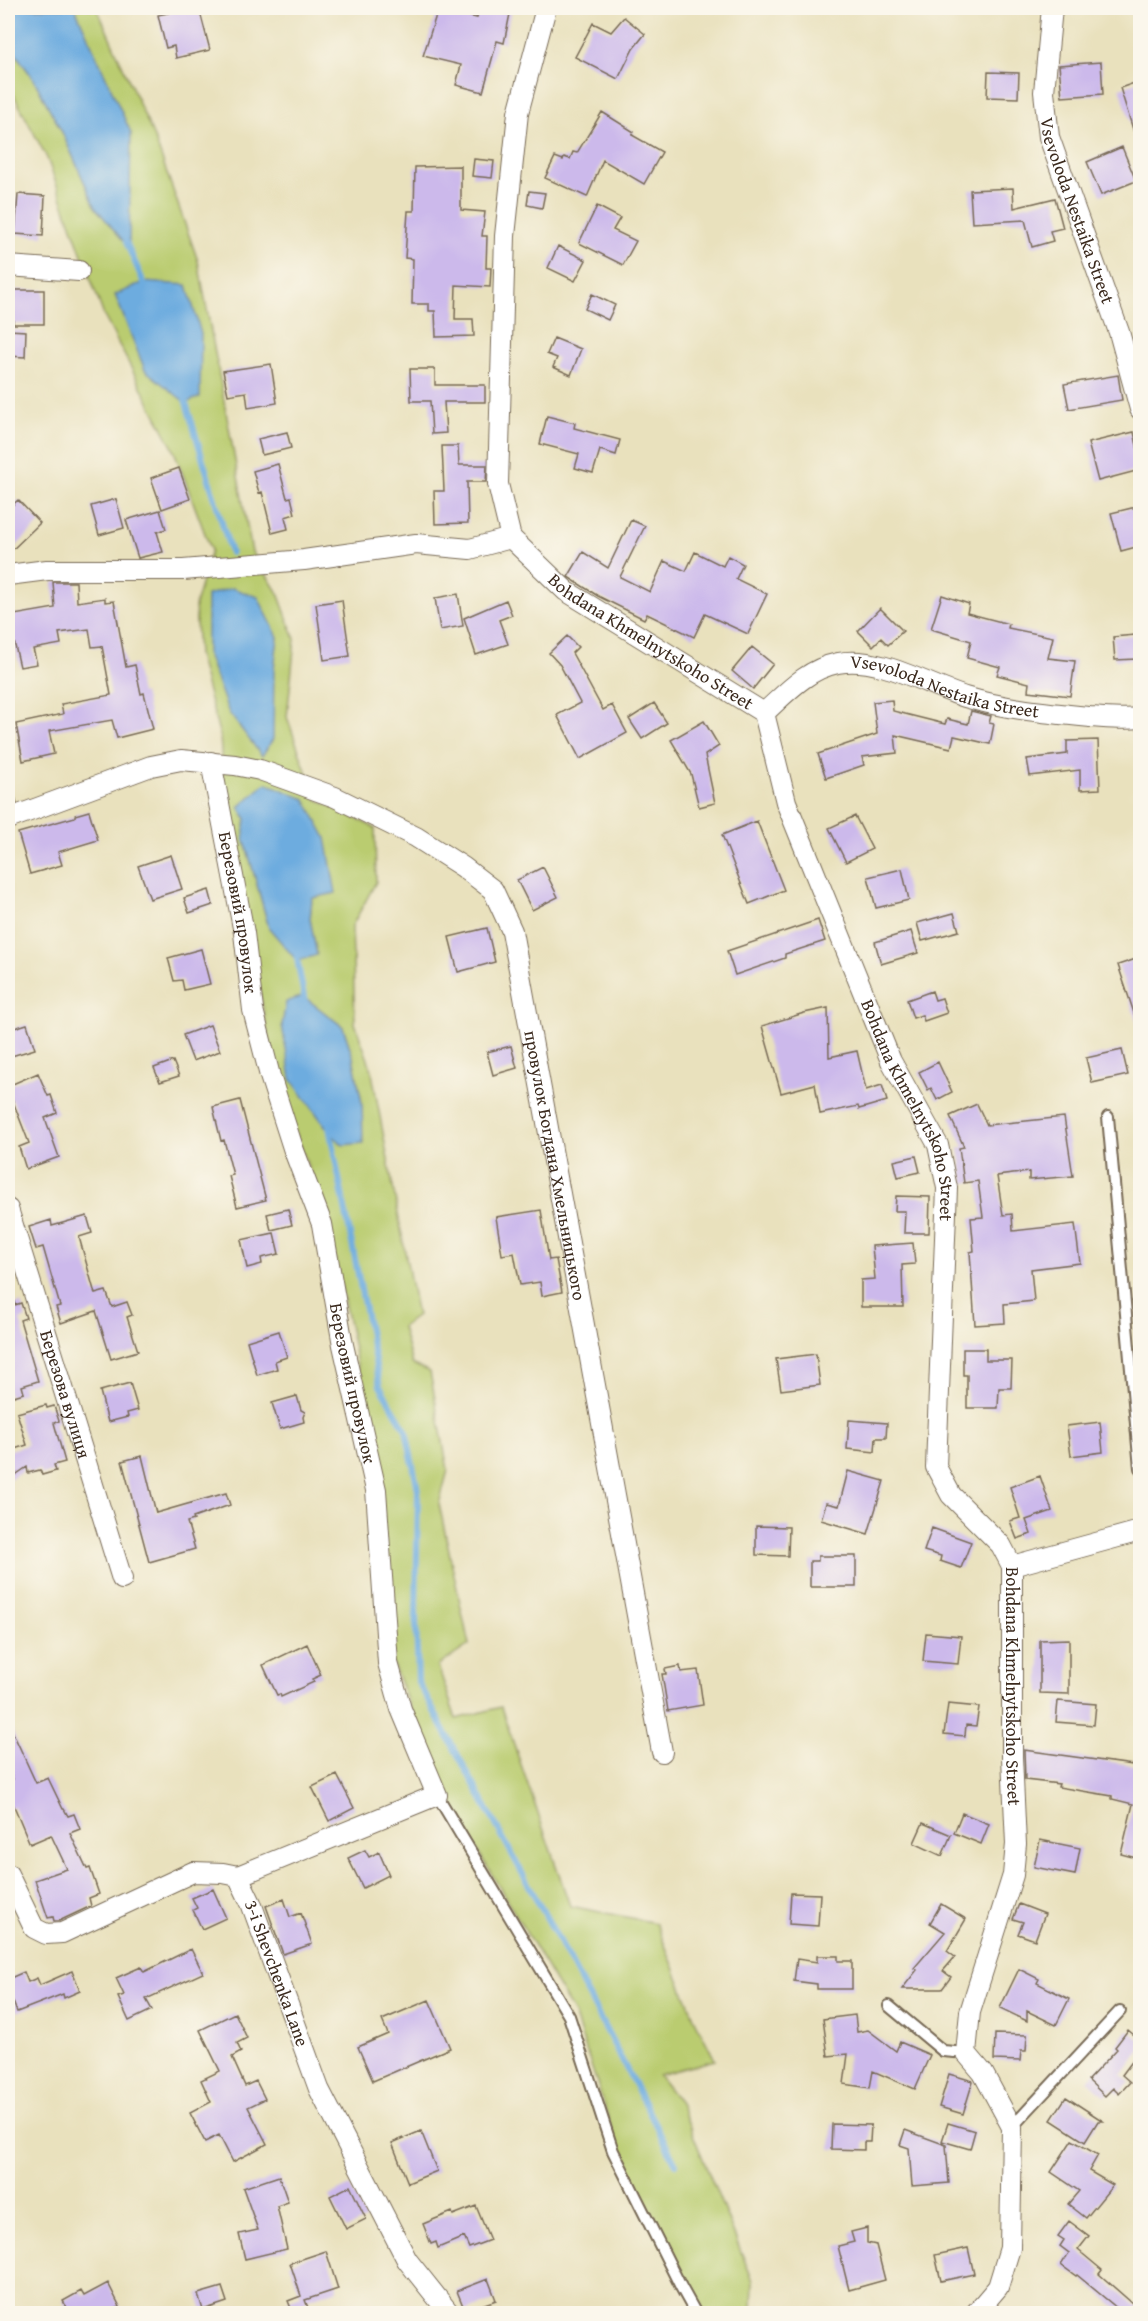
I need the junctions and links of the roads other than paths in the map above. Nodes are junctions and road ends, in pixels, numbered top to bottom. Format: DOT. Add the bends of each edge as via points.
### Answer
graph roads {
  1 [pos="546,8"];
  2 [pos="1052,8"];
  3 [pos="8,266"];
  4 [pos="79,272"];
  5 [pos="1140,409"];
  6 [pos="511,538"];
  7 [pos="8,575"];
  8 [pos="764,713"];
  9 [pos="1140,718"];
  10 [pos="211,762"];
  11 [pos="8,793"];
  12 [pos="10,818"];
  13 [pos="1108,1117"];
  14 [pos="8,1209"];
  15 [pos="1140,1468"];
  16 [pos="1140,1531"];
  17 [pos="1012,1566"];
  18 [pos="122,1579"];
  19 [pos="662,1752"];
  20 [pos="437,1795"];
  21 [pos="8,1874"];
  22 [pos="238,1876"];
  23 [pos="889,2006"];
  24 [pos="1120,2010"];
  25 [pos="966,2053"];
  26 [pos="1012,2127"];
  27 [pos="450,2313"];
  28 [pos="696,2313"];
  29 [pos="975,2313"];
  1 -- 6 [label="street" via="518,113 505,236 498,484"];
  2 -- 5 [label="street, Vsevoloda Nestaika Street" via="1044,92 1048,137 1119,332"];
  3 -- 4 [label="street"];
  6 -- 7 [label="street" via="470,549 416,544 304,560 183,570 47,570"];
  6 -- 8 [label="street, Bohdana Khmelnytskoho Street" via="566,591"];
  8 -- 9 [label="street, Vsevoloda Nestaika Street" via="804,677 821,668 862,663 983,702 1054,714"];
  8 -- 17 [label="street, Bohdana Khmelnytskoho Street" via="786,802 891,1061 938,1145 947,1188 936,1467 951,1495 1001,1545"];
  10 -- 12 [label="street, провулок Богдана Хмельницького" via="181,760 151,766"];
  10 -- 19 [label="street, провулок Богдана Хмельницького" via="260,770 335,797 416,837 493,890 512,931"];
  10 -- 20 [label="street, Березовий провулок" via="244,933 253,1010 273,1086 322,1224 342,1345 376,1490 388,1663 401,1709"];
  11 -- 12 [label="lane"];
  13 -- 15 [label="lane"];
  14 -- 18 [label="street, Березова вулиця"];
  16 -- 17 [label="street"];
  17 -- 25 [label="street, Bohdana Khmelnytskoho Street" via="1016,1844 1013,1875 970,2012"];
  20 -- 22 [label="street"];
  20 -- 28 [label="lane" via="569,2016 613,2151"];
  21 -- 22 [label="street" via="34,1928 46,1934 62,1933 193,1872"];
  22 -- 27 [label="street, 3-i Shevchenka Lane" via="319,2089 406,2260"];
  23 -- 25 [label="lane" via="943,2051"];
  24 -- 26 [label="lane"];
  25 -- 26 [label="street" via="983,2073"];
  26 -- 29 [label="street" via="1010,2248 998,2287"];
}
